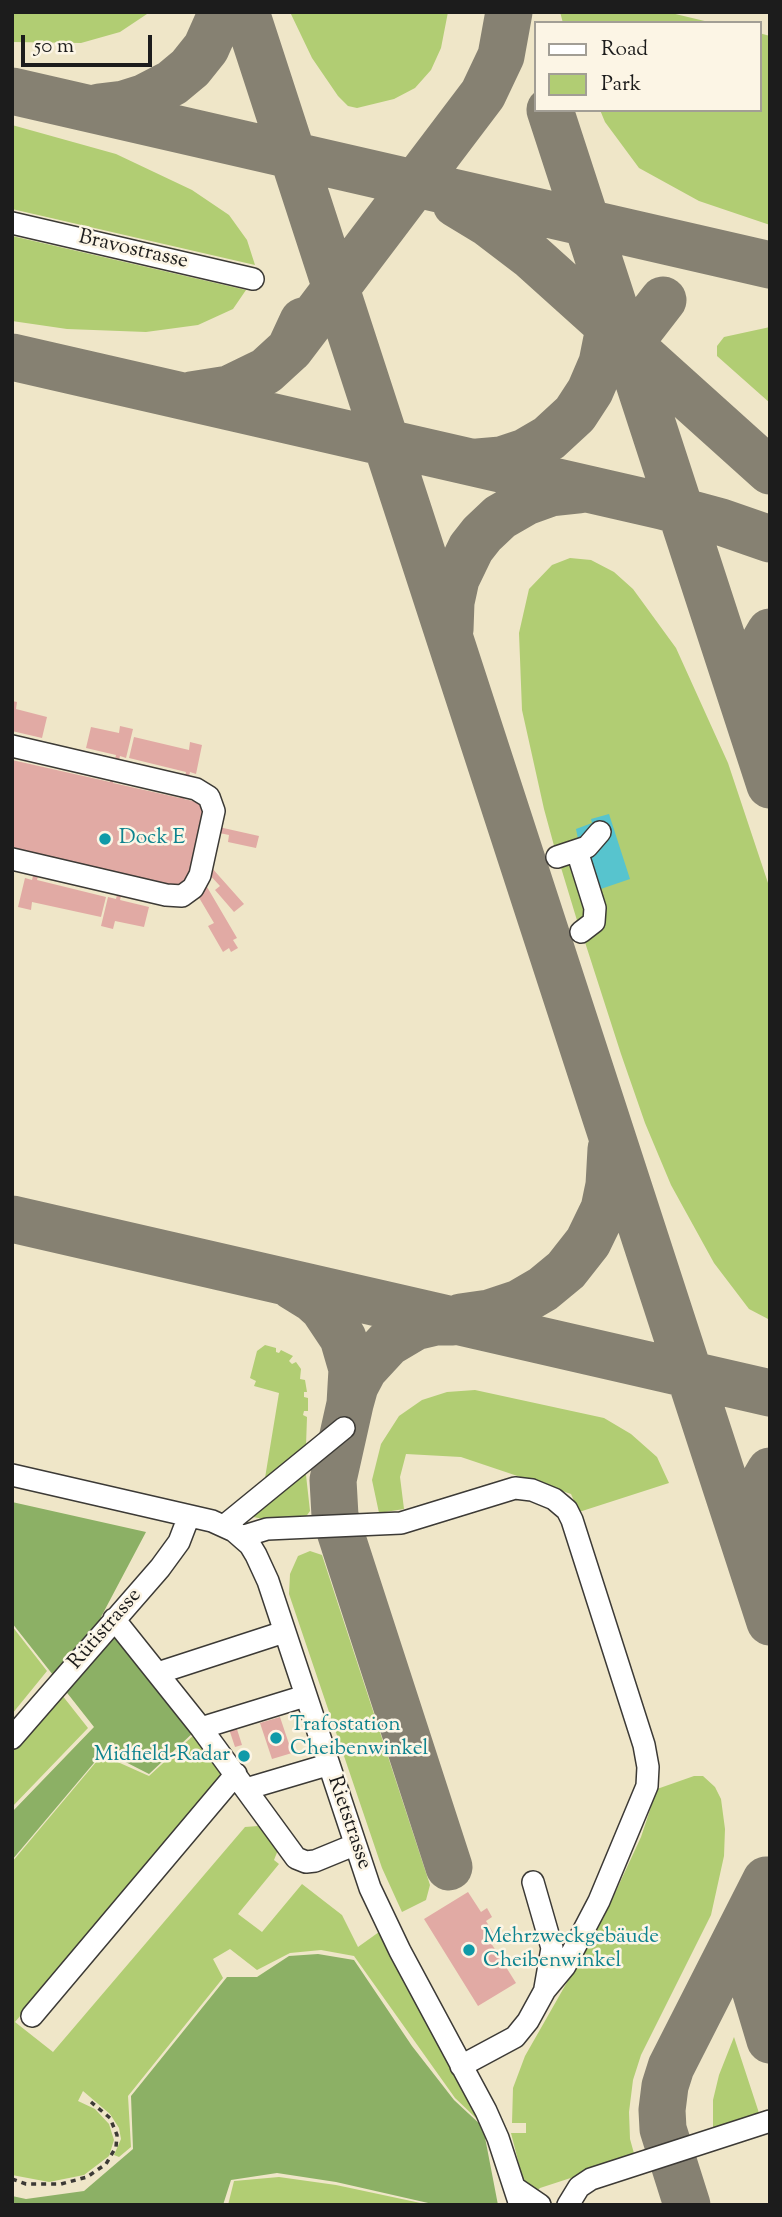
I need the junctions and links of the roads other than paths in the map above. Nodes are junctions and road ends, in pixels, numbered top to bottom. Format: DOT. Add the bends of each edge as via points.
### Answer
graph roads {
  1 [pos="12,223"];
  2 [pos="253,279"];
  3 [pos="12,746"];
  4 [pos="600,832"];
  5 [pos="12,859"];
  6 [pos="581,932"];
  7 [pos="344,1428"];
  8 [pos="12,1475"];
  9 [pos="189,1516"];
  10 [pos="233,1531"];
  11 [pos="114,1619"];
  12 [pos="284,1632"];
  13 [pos="158,1673"];
  14 [pos="305,1696"];
  15 [pos="201,1728"];
  16 [pos="12,1738"];
  17 [pos="327,1765"];
  18 [pos="241,1782"];
  19 [pos="354,1845"];
  20 [pos="533,1882"];
  21 [pos="541,1909"];
  22 [pos="591,1916"];
  23 [pos="545,1990"];
  24 [pos="32,2016"];
  25 [pos="461,2066"];
  26 [pos="770,2121"];
  27 [pos="518,2196"];
  28 [pos="540,2205"];
  29 [pos="568,2205"];
  1 -- 2 [label="lane, Bravostrasse"];
  3 -- 5 [label="lane" via="196,789 209,797 214,811 200,875 193,888 181,896"];
  4 -- 6 [label="lane" via="587,847 567,854 595,908 594,922"];
  7 -- 10 [label="lane"];
  8 -- 9 [label="lane"];
  9 -- 10 [label="lane"];
  9 -- 11 [label="lane, Rütistrasse" via="180,1542"];
  10 -- 12 [label="lane, Rietstrasse" via="250,1545 263,1569"];
  10 -- 22 [label="lane" via="401,1523 515,1488 544,1494 567,1510 648,1767 640,1806"];
  11 -- 13 [label="lane"];
  11 -- 16 [label="lane, Rütistrasse"];
  12 -- 13 [label="lane"];
  12 -- 14 [label="lane, Rietstrasse"];
  13 -- 15 [label="lane"];
  14 -- 15 [label="lane"];
  14 -- 17 [label="lane, Rietstrasse"];
  15 -- 18 [label="lane"];
  17 -- 18 [label="lane"];
  17 -- 19 [label="lane, Rietstrasse"];
  18 -- 19 [label="lane" via="301,1860 316,1861"];
  18 -- 24 [label="lane"];
  19 -- 25 [label="lane, Rietstrasse" via="400,1951"];
  20 -- 21 [label="lane"];
  21 -- 22 [label="lane" via="562,1925"];
  21 -- 23 [label="lane" via="552,1948"];
  22 -- 23 [label="lane" via="565,1966"];
  23 -- 25 [label="lane" via="515,2037"];
  25 -- 27 [label="lane, Rietstrasse" via="498,2138"];
  26 -- 29 [label="lane" via="591,2179 579,2187"];
  27 -- 28 [label="lane"];
}
